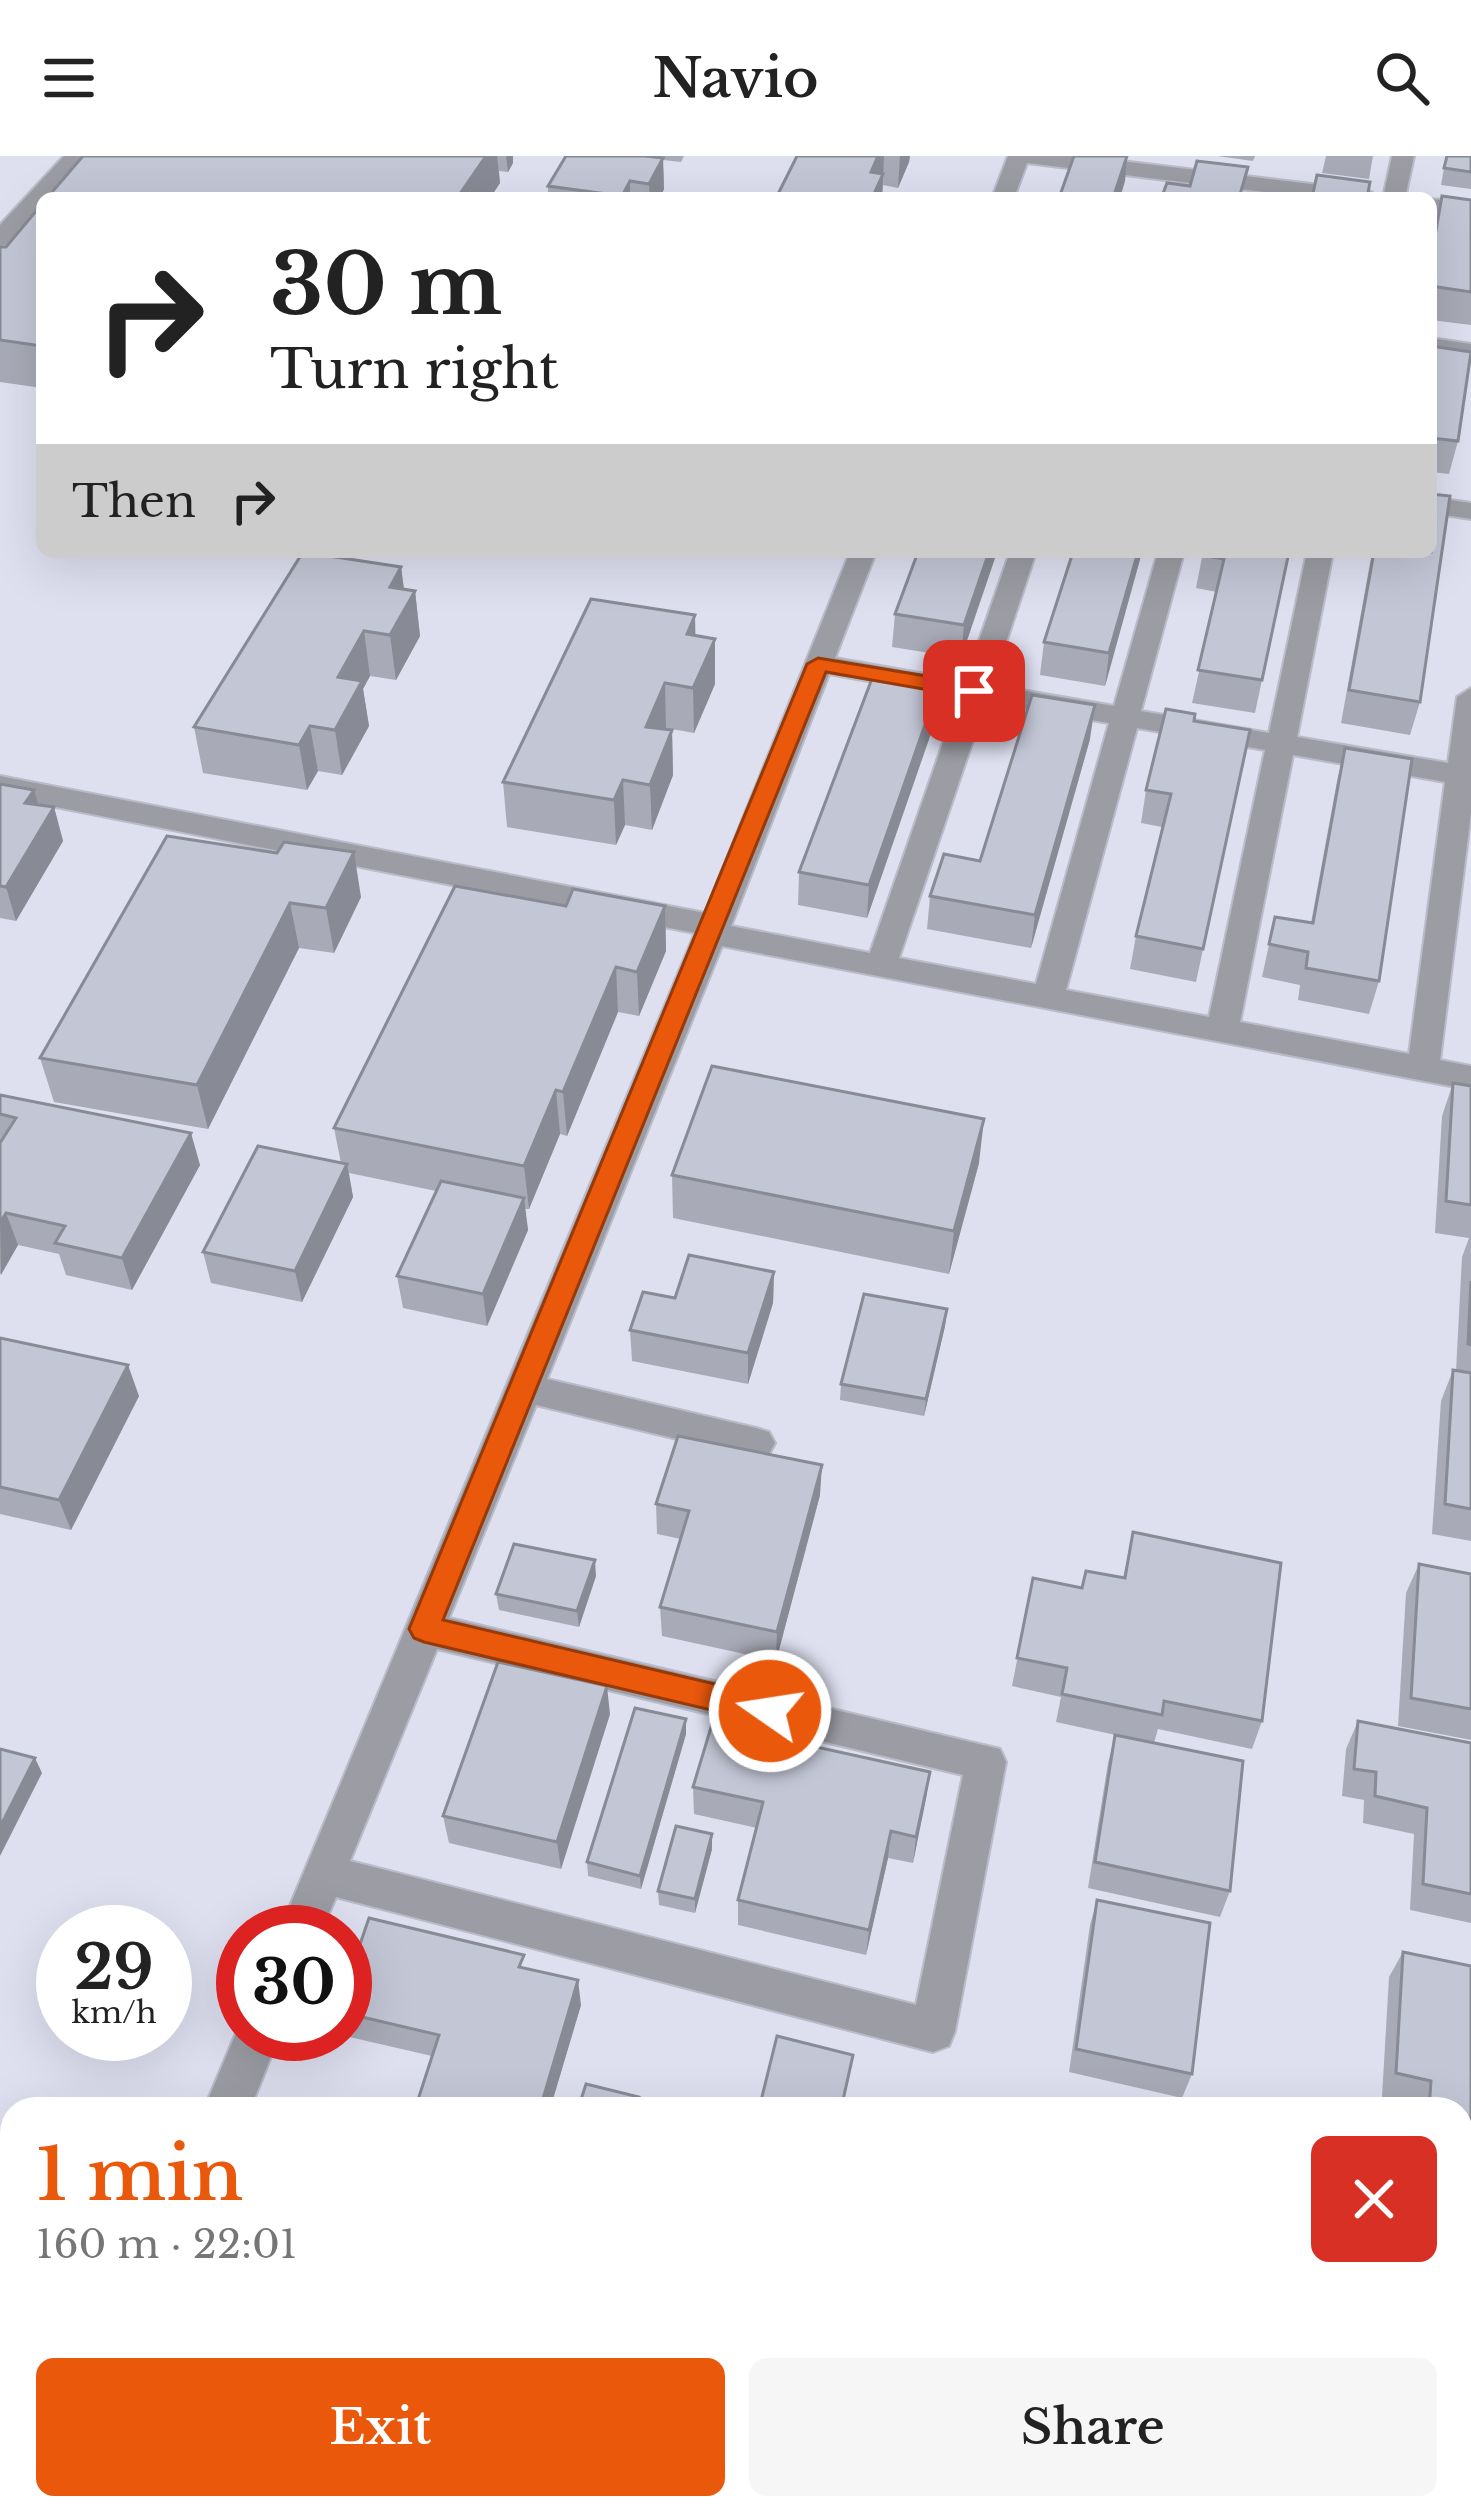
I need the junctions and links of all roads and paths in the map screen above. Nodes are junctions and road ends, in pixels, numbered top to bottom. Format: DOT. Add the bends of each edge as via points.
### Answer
graph roads {
  1 [pos="76,156"];
  2 [pos="1022,156"];
  3 [pos="1279,156"];
  4 [pos="1403,156"];
  5 [pos="1155,164"];
  6 [pos="43,192"];
  7 [pos="1006,192"];
  8 [pos="1269,192"];
  9 [pos="1395,192"];
  10 [pos="36,200"];
  11 [pos="1437,207"];
  12 [pos="1471,211"];
  13 [pos="0,239"];
  14 [pos="1437,346"];
  15 [pos="1471,351"];
  16 [pos="1437,506"];
  17 [pos="1471,511"];
  18 [pos="860,558"];
  19 [pos="1021,558"];
  20 [pos="1169,558"];
  21 [pos="1319,558"];
  22 [pos="818,664"];
  23 [pos="974,691"];
  24 [pos="1471,697"];
  25 [pos="1128,718"];
  26 [pos="1280,744"];
  27 [pos="1461,776"];
  28 [pos="0,786"];
  29 [pos="712,929"];
  30 [pos="881,966"];
  31 [pos="1048,998"];
  32 [pos="1222,1031"];
  33 [pos="1423,1069"];
  34 [pos="1471,1078"];
  35 [pos="524,1388"];
  36 [pos="756,1444"];
  37 [pos="424,1629"];
  38 [pos="324,1874"];
  39 [pos="311,1905"];
  40 [pos="247,2061"];
  41 [pos="232,2097"];
  1 -- 6 [label="street"];
  2 -- 5 [label="street"];
  2 -- 7 [label="street"];
  3 -- 8 [label="street"];
  4 -- 9 [label="street"];
  5 -- 8 [label="street"];
  10 -- 13 [label="street"];
  11 -- 12 [label="street"];
  14 -- 15 [label="street"];
  16 -- 17 [label="street"];
  18 -- 22 [label="street"];
  19 -- 23 [label="street"];
  20 -- 25 [label="street"];
  21 -- 26 [label="street"];
  22 -- 23 [label="street"];
  22 -- 29 [label="street"];
  23 -- 25 [label="street"];
  23 -- 30 [label="street"];
  24 -- 27 [label="street"];
  25 -- 26 [label="street"];
  25 -- 31 [label="street"];
  26 -- 27 [label="street"];
  26 -- 32 [label="street"];
  27 -- 33 [label="street"];
  28 -- 29 [label="street"];
  29 -- 30 [label="street"];
  29 -- 35 [label="street"];
  30 -- 31 [label="street"];
  31 -- 32 [label="street"];
  32 -- 33 [label="street"];
  33 -- 34 [label="street"];
  35 -- 36 [label="street"];
  35 -- 37 [label="street"];
  37 -- 38 [label="street"];
  37 -- 38 [label="street" via="986,1762 933,2031"];
  38 -- 39 [label="street"];
  40 -- 41 [label="street"];
}
